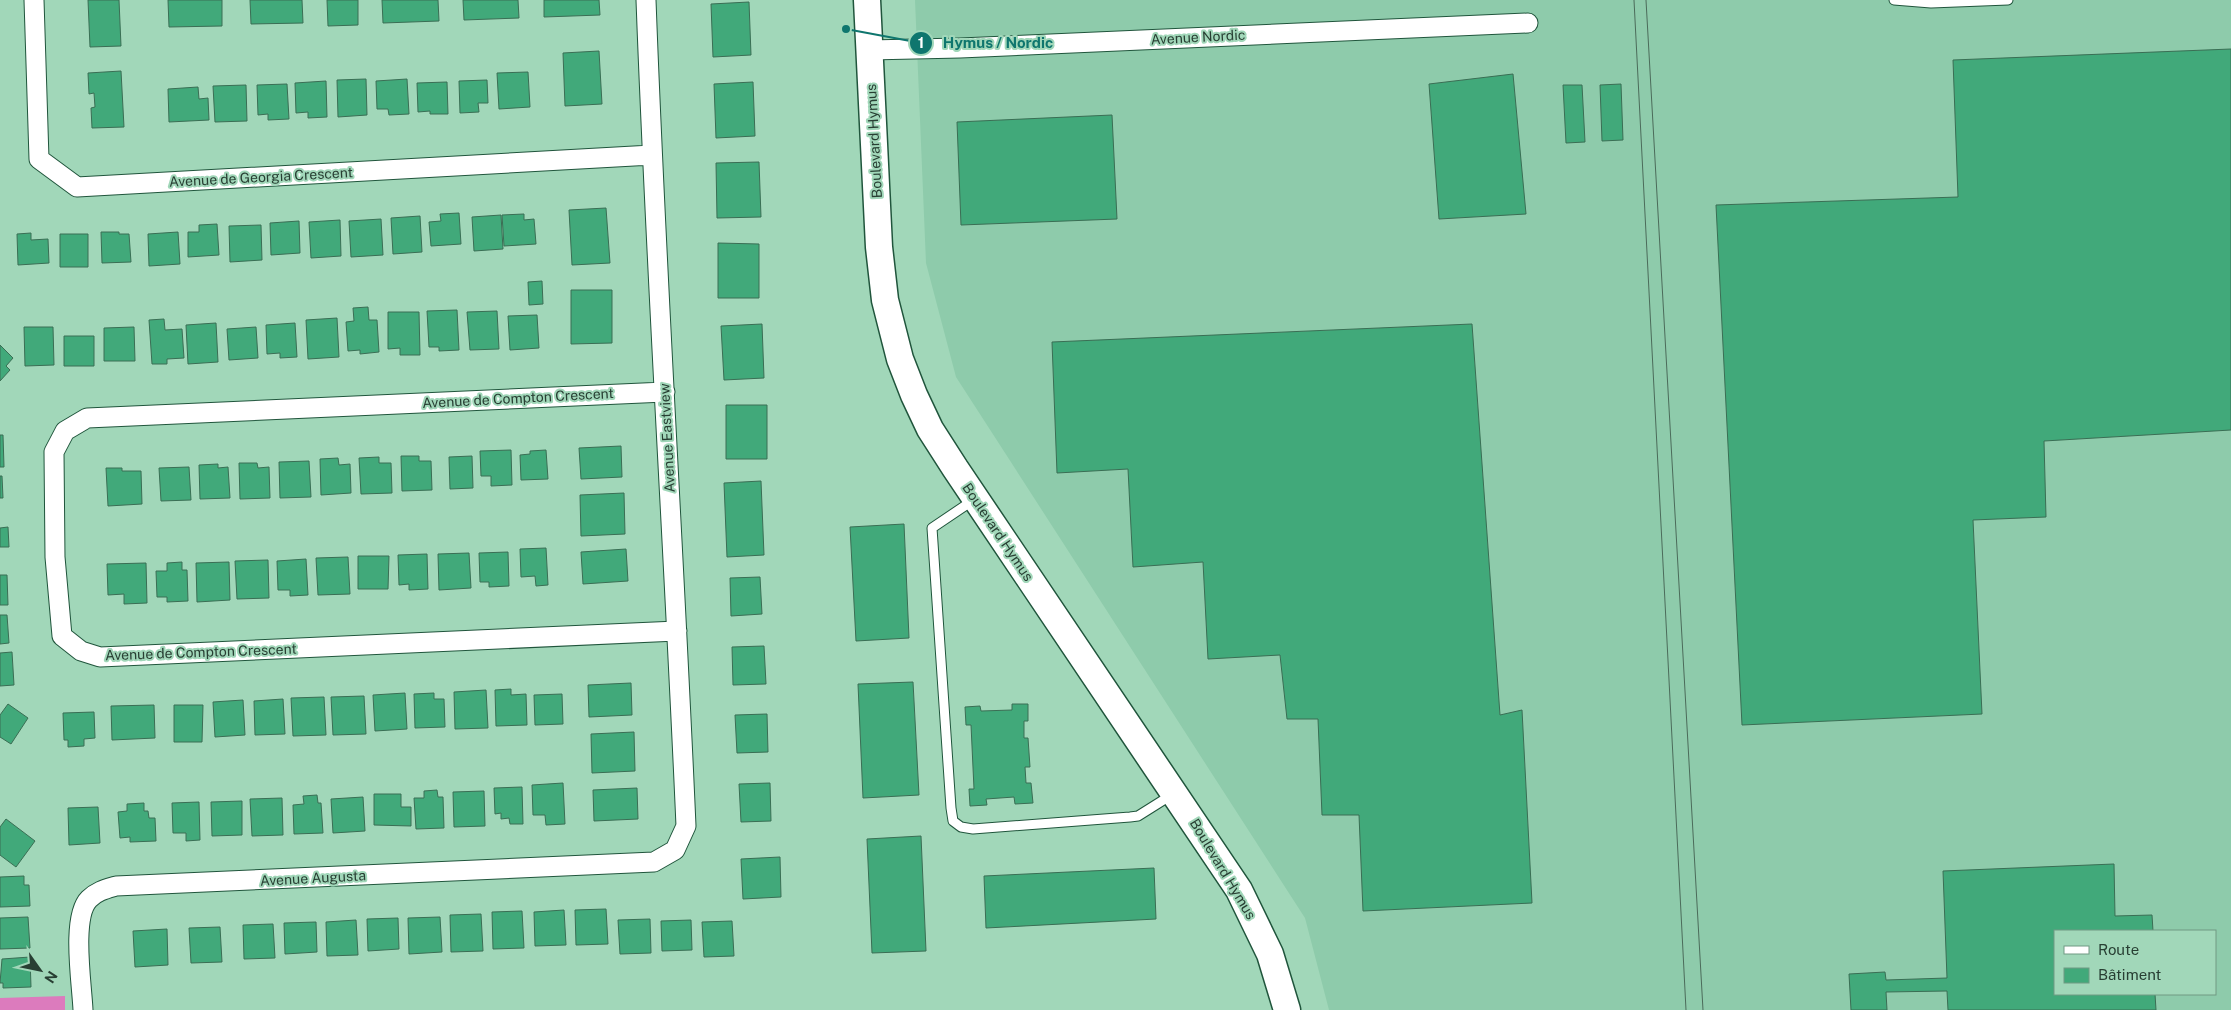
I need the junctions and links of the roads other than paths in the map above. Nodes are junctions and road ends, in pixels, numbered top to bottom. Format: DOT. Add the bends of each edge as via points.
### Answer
graph roads {
  1 [pos="34,0"];
  2 [pos="646,0"];
  3 [pos="867,0"];
  4 [pos="1894,0"];
  5 [pos="2008,0"];
  6 [pos="1528,23"];
  7 [pos="869,50"];
  8 [pos="652,155"];
  9 [pos="665,392"];
  10 [pos="975,499"];
  11 [pos="677,631"];
  12 [pos="1175,793"];
  13 [pos="654,862"];
  14 [pos="83,1010"];
  15 [pos="1288,1010"];
  1 -- 8 [label="street, Avenue de Georgia Crescent" via="39,159 77,188"];
  2 -- 8 [label="street, Avenue Eastview"];
  3 -- 7 [label="street, Boulevard Hymus"];
  4 -- 5 [label="lane" via="1931,3"];
  6 -- 7 [label="street, Avenue Nordic"];
  7 -- 10 [label="street, Boulevard Hymus" via="879,247 889,320 900,359 920,408 940,446"];
  8 -- 9 [label="street, Avenue Eastview"];
  9 -- 11 [label="street, Avenue Eastview"];
  9 -- 11 [label="street, Avenue de Compton Crescent" via="86,418 65,430 54,452 56,557 62,636 81,651 100,657"];
  10 -- 12 [label="street, Boulevard Hymus"];
  10 -- 12 [label="lane" via="932,528 953,821 973,829 1138,816"];
  11 -- 13 [label="street, Avenue Eastview" via="686,826 675,850"];
  12 -- 15 [label="street, Boulevard Hymus" via="1247,904 1270,954"];
  13 -- 14 [label="street, Avenue Augusta" via="126,886 101,890 88,900 78,927"];
}
